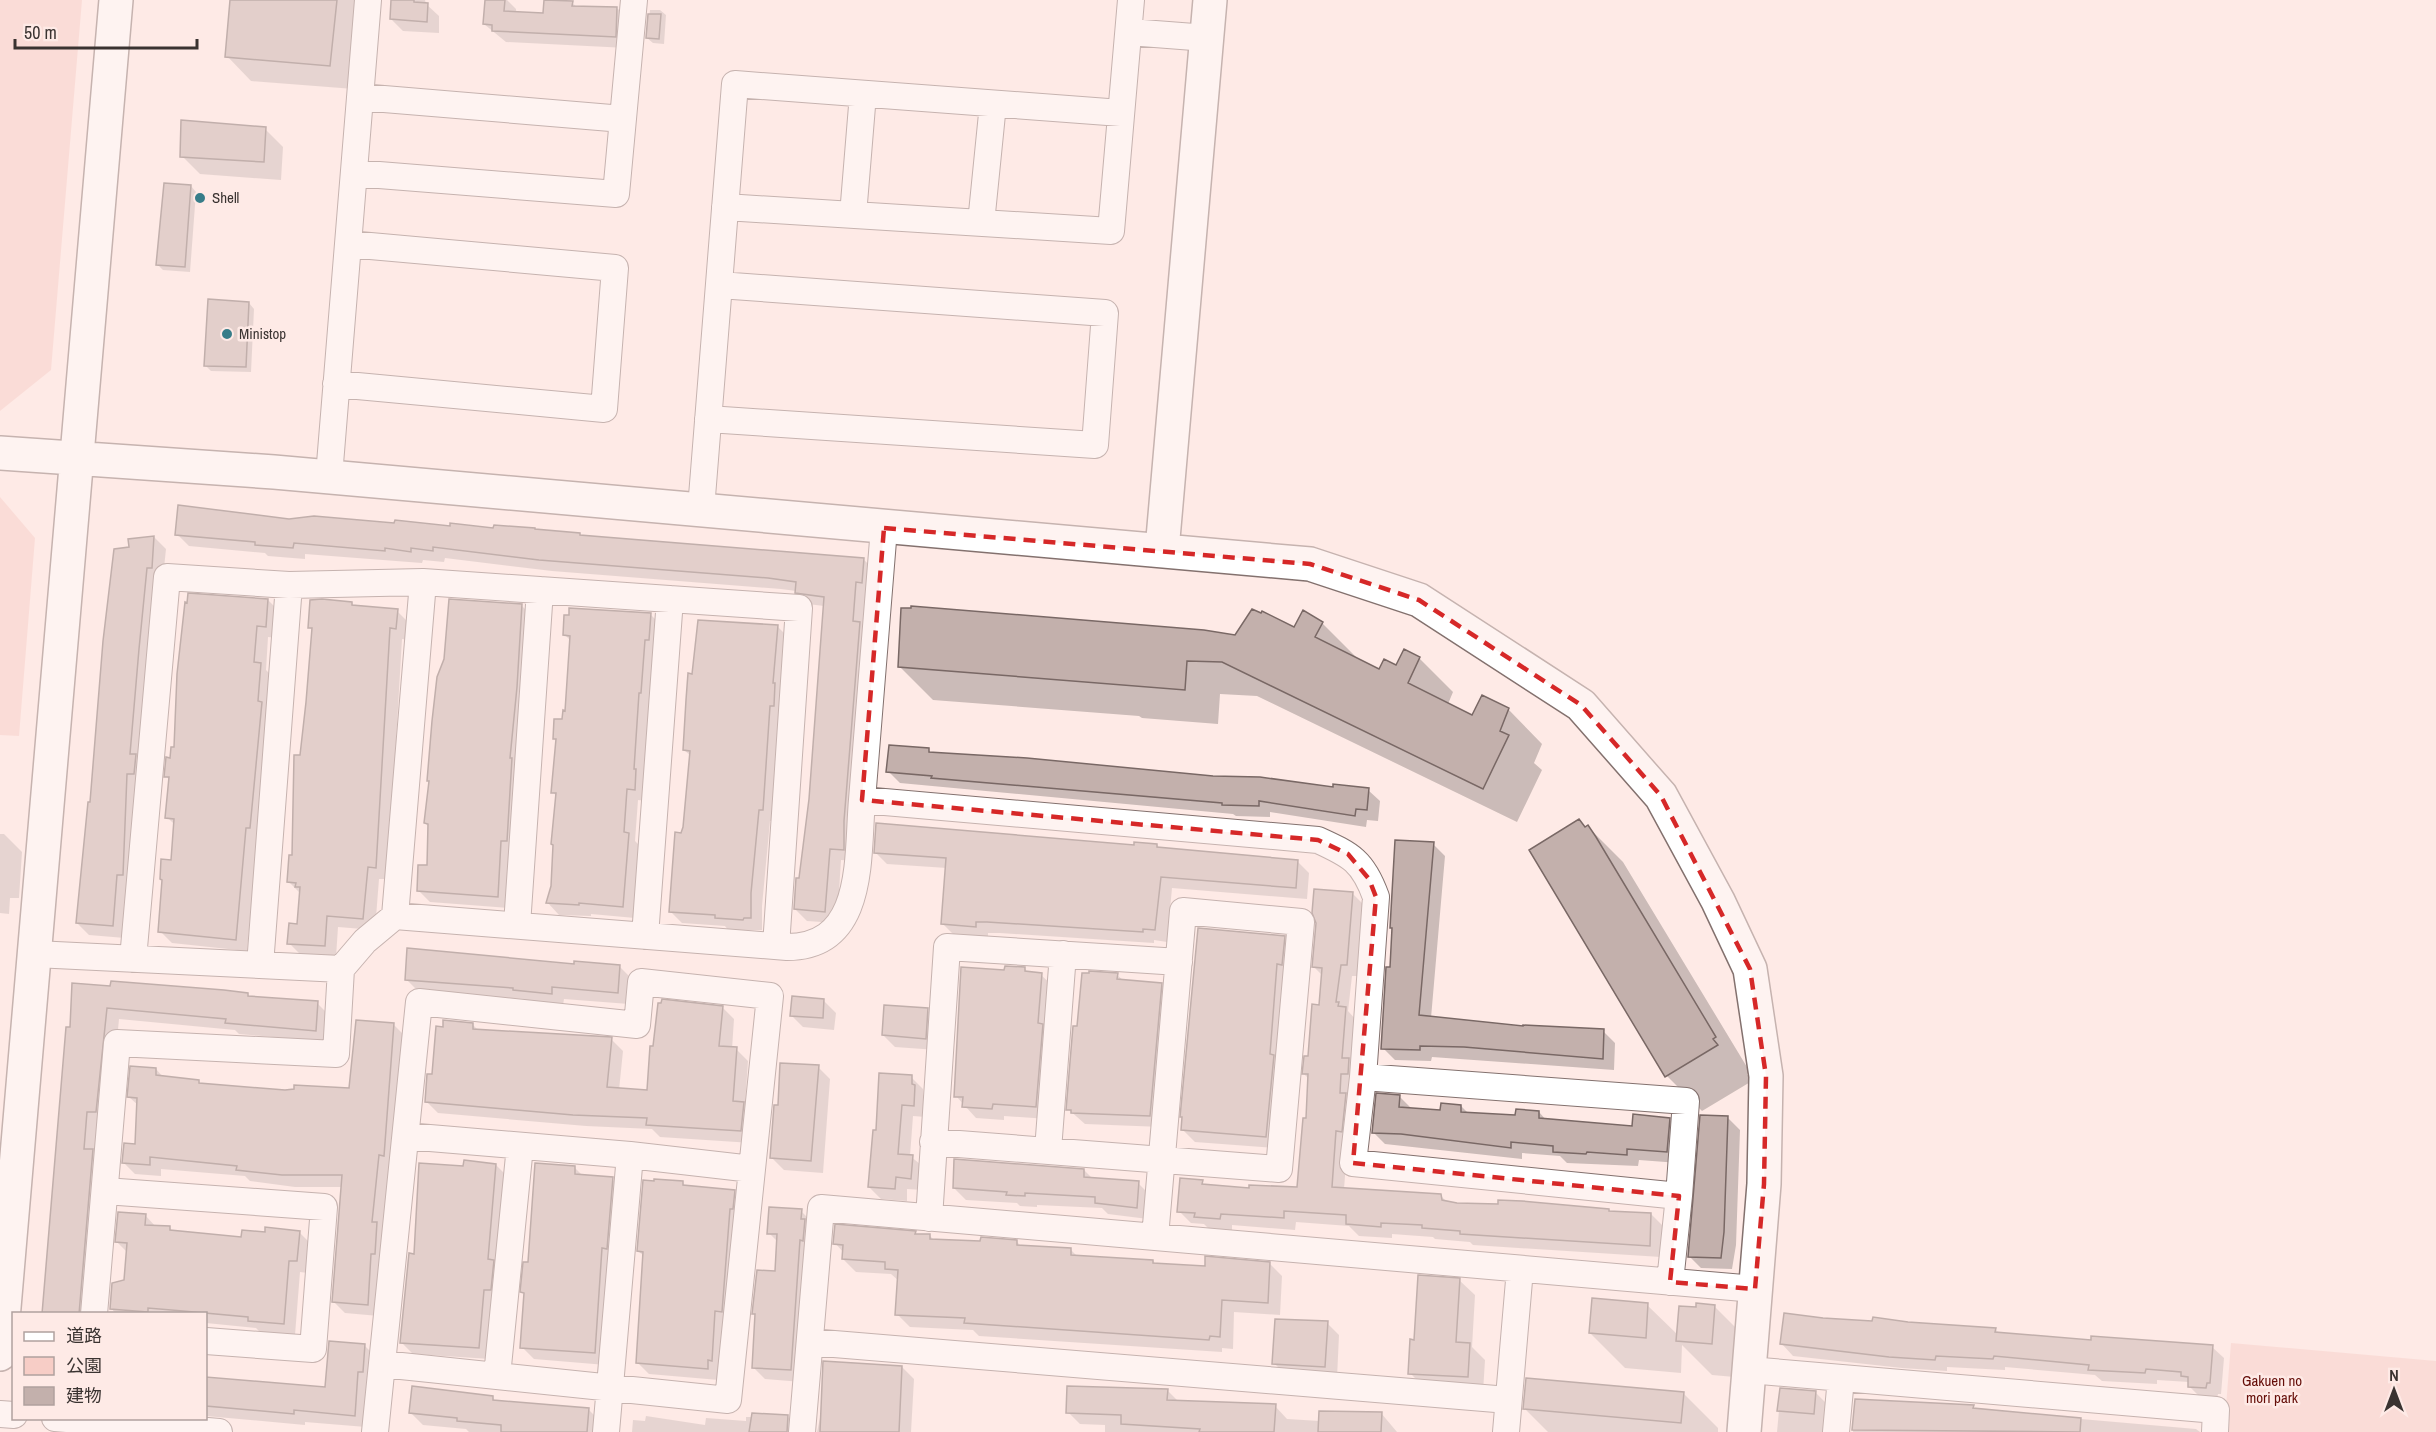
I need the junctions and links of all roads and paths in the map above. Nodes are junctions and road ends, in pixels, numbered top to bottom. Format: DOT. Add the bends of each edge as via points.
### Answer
graph roads {
  1 [pos="116,0"];
  2 [pos="368,0"];
  3 [pos="634,0"];
  4 [pos="1131,0"];
  5 [pos="1210,0"];
  6 [pos="1128,32"];
  7 [pos="1207,38"];
  8 [pos="863,94"];
  9 [pos="360,97"];
  10 [pos="993,104"];
  11 [pos="1121,113"];
  12 [pos="623,119"];
  13 [pos="354,173"];
  14 [pos="725,207"];
  15 [pos="853,215"];
  16 [pos="981,223"];
  17 [pos="348,244"];
  18 [pos="719,285"];
  19 [pos="336,384"];
  20 [pos="708,419"];
  21 [pos="0,453"];
  22 [pos="76,458"];
  23 [pos="329,476"];
  24 [pos="701,509"];
  25 [pos="884,528"];
  26 [pos="1162,550"];
  27 [pos="423,582"];
  28 [pos="289,585"];
  29 [pos="540,590"];
  30 [pos="670,599"];
  31 [pos="861,800"];
  32 [pos="395,916"];
  33 [pos="516,925"];
  34 [pos="645,936"];
  35 [pos="776,946"];
  36 [pos="35,954"];
  37 [pos="1063,954"];
  38 [pos="133,959"];
  39 [pos="1179,962"];
  40 [pos="260,965"];
  41 [pos="341,969"];
  42 [pos="1363,1077"];
  43 [pos="406,1136"];
  44 [pos="9,1138"];
  45 [pos="933,1142"];
  46 [pos="520,1146"];
  47 [pos="1048,1150"];
  48 [pos="630,1155"];
  49 [pos="1162,1158"];
  50 [pos="752,1169"];
  51 [pos="105,1191"];
  52 [pos="1679,1196"];
  53 [pos="929,1218"];
  54 [pos="1155,1237"];
  55 [pos="1520,1269"];
  56 [pos="1670,1282"];
  57 [pos="1755,1289"];
  58 [pos="94,1312"];
  59 [pos="207,1341"];
  60 [pos="810,1342"];
  61 [pos="0,1353"];
  62 [pos="382,1364"];
  63 [pos="1749,1370"];
  64 [pos="497,1376"];
  65 [pos="1841,1378"];
  66 [pos="610,1388"];
  67 [pos="1508,1400"];
  68 [pos="85,1420"];
  69 [pos="219,1432"];
  70 [pos="375,1432"];
  71 [pos="606,1432"];
  72 [pos="802,1432"];
  73 [pos="1506,1432"];
  74 [pos="1744,1432"];
  75 [pos="1836,1432"];
  76 [pos="2215,1432"];
  1 -- 22 [label="street"];
  2 -- 9 [label="street"];
  3 -- 12 [label="street"];
  4 -- 6 [label="street"];
  5 -- 7 [label="street"];
  6 -- 7 [label="street"];
  6 -- 11 [label="street"];
  7 -- 26 [label="street"];
  8 -- 10 [label="street"];
  8 -- 14 [label="street" via="735,84"];
  8 -- 15 [label="street"];
  9 -- 12 [label="street"];
  9 -- 13 [label="street"];
  10 -- 11 [label="street"];
  10 -- 16 [label="street"];
  11 -- 16 [label="street" via="1111,231"];
  12 -- 13 [label="street" via="616,194"];
  13 -- 17 [label="street"];
  14 -- 15 [label="street"];
  14 -- 18 [label="street"];
  15 -- 16 [label="street"];
  17 -- 19 [label="street"];
  17 -- 19 [label="street" via="615,268 605,398 604,409"];
  18 -- 20 [label="street"];
  18 -- 20 [label="street" via="1105,313 1095,445"];
  19 -- 23 [label="street"];
  20 -- 24 [label="street"];
  21 -- 22 [label="street"];
  22 -- 23 [label="street"];
  22 -- 36 [label="street"];
  23 -- 24 [label="street"];
  24 -- 25 [label="street"];
  25 -- 26 [label="street"];
  25 -- 31 [label="street"];
  26 -- 57 [label="street" via="1310,564 1419,600 1581,705 1661,796 1750,969 1766,1076 1764,1184"];
  27 -- 28 [label="street"];
  27 -- 29 [label="street"];
  27 -- 32 [label="street"];
  28 -- 38 [label="street" via="167,577"];
  28 -- 40 [label="street"];
  29 -- 30 [label="street"];
  29 -- 33 [label="street"];
  30 -- 34 [label="street"];
  30 -- 35 [label="street" via="800,608"];
  31 -- 35 [label="street" via="853,894 844,917 831,934 816,943"];
  31 -- 42 [label="street" via="1318,840 1348,854 1369,879 1376,897"];
  32 -- 33 [label="street"];
  32 -- 41 [label="street" via="365,941"];
  33 -- 34 [label="street"];
  34 -- 35 [label="street"];
  36 -- 38 [label="street"];
  36 -- 44 [label="street"];
  37 -- 39 [label="street"];
  37 -- 45 [label="street" via="947,946"];
  37 -- 47 [label="street"];
  38 -- 40 [label="street"];
  39 -- 49 [label="street"];
  39 -- 49 [label="street" via="1183,911 1301,922 1279,1169"];
  40 -- 41 [label="street"];
  41 -- 51 [label="street" via="336,1054 117,1043"];
  42 -- 52 [label="street" via="1353,1163"];
  42 -- 52 [label="street" via="1686,1101"];
  43 -- 46 [label="street"];
  43 -- 50 [label="street" via="419,1002 637,1024 641,982 770,996"];
  43 -- 62 [label="street"];
  44 -- 61 [label="street"];
  45 -- 47 [label="street"];
  45 -- 53 [label="street"];
  46 -- 48 [label="street"];
  46 -- 64 [label="street"];
  47 -- 49 [label="street"];
  48 -- 50 [label="street"];
  48 -- 66 [label="street"];
  49 -- 54 [label="street"];
  50 -- 66 [label="street" via="728,1400"];
  51 -- 58 [label="street"];
  51 -- 59 [label="street" via="324,1207 314,1349"];
  52 -- 56 [label="street"];
  53 -- 54 [label="street"];
  53 -- 60 [label="street" via="821,1208"];
  54 -- 55 [label="street"];
  55 -- 56 [label="street"];
  55 -- 67 [label="street"];
  56 -- 57 [label="street"];
  57 -- 63 [label="street"];
  60 -- 67 [label="street"];
  60 -- 72 [label="street"];
  62 -- 64 [label="street"];
  62 -- 70 [label="street"];
  63 -- 65 [label="street"];
  63 -- 74 [label="street"];
  64 -- 66 [label="street"];
  65 -- 75 [label="street"];
  65 -- 76 [label="street" via="2216,1410"];
  66 -- 71 [label="street"];
  67 -- 73 [label="street"];
  68 -- 69 [label="street"];
}
